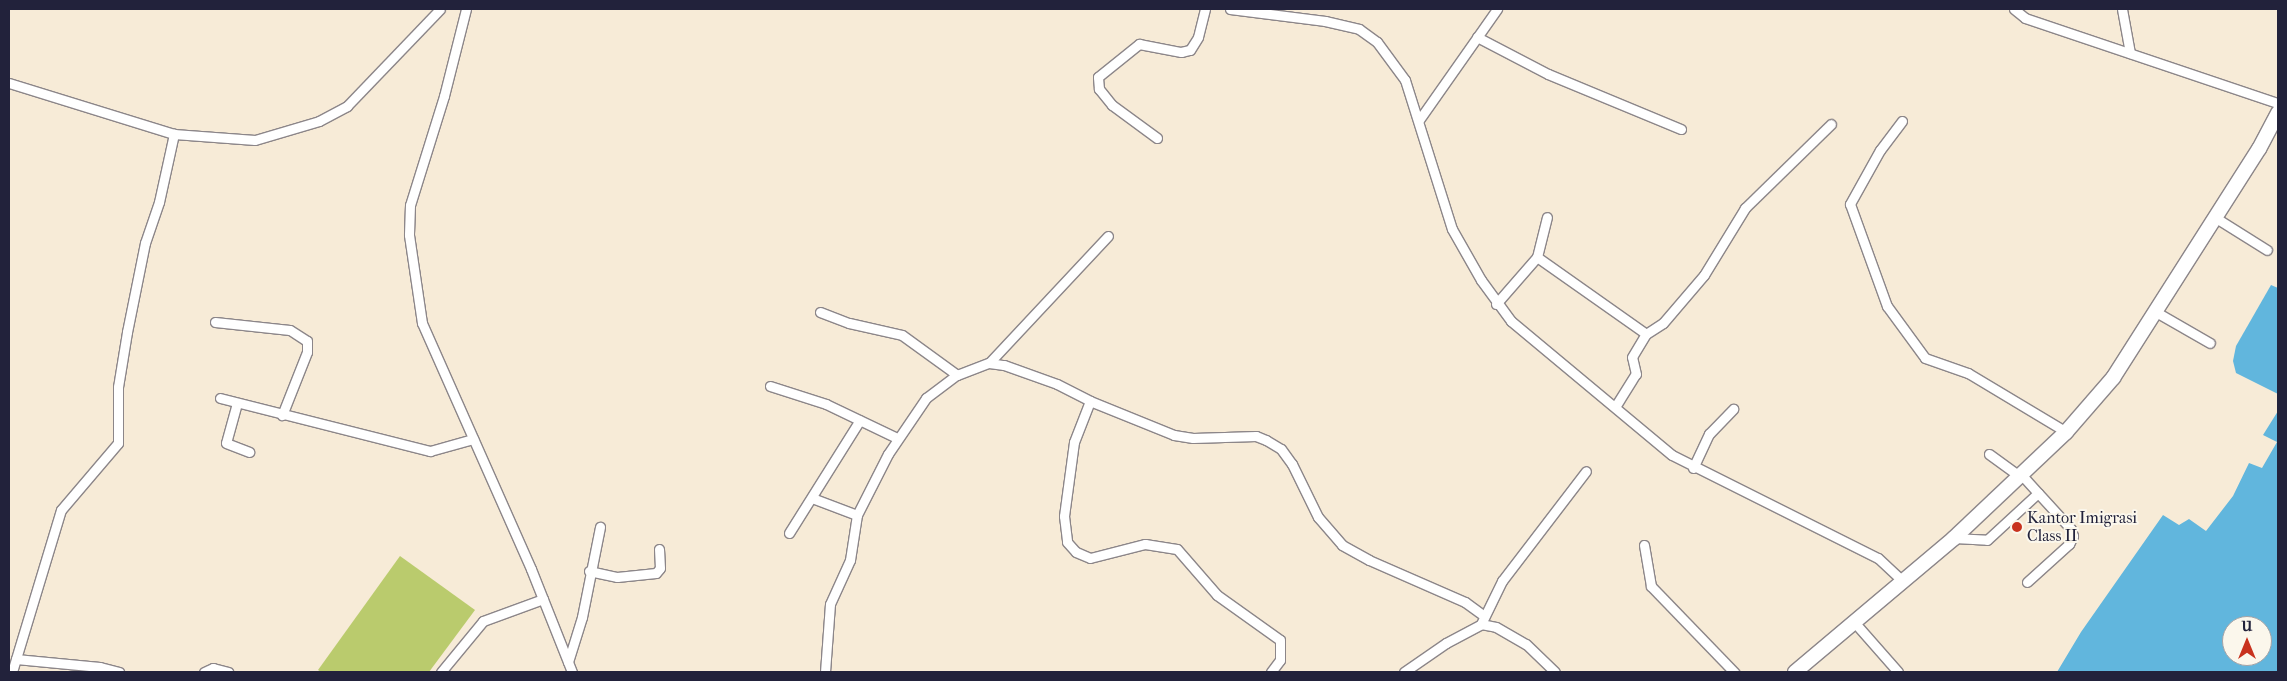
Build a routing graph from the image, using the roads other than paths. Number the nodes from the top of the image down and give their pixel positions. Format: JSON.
{"nodes":[{"id":1,"x":440,"y":9,"type":"edge"},
{"id":2,"x":466,"y":9,"type":"edge"},
{"id":3,"x":1205,"y":9,"type":"edge"},
{"id":4,"x":1230,"y":9,"type":"edge"},
{"id":5,"x":1496,"y":9,"type":"edge"},
{"id":6,"x":2014,"y":9,"type":"edge"},
{"id":7,"x":2122,"y":9,"type":"edge"},
{"id":8,"x":1477,"y":37,"type":"junction"},
{"id":9,"x":2130,"y":53,"type":"junction"},
{"id":10,"x":9,"y":83,"type":"edge"},
{"id":11,"x":2278,"y":103,"type":"edge"},
{"id":12,"x":2278,"y":113,"type":"edge"},
{"id":13,"x":1419,"y":120,"type":"junction"},
{"id":14,"x":1902,"y":121,"type":"dead end"},
{"id":15,"x":1831,"y":124,"type":"dead end"},
{"id":16,"x":1680,"y":129,"type":"dead end"},
{"id":17,"x":174,"y":134,"type":"junction"},
{"id":18,"x":1157,"y":138,"type":"dead end"},
{"id":19,"x":1547,"y":217,"type":"dead end"},
{"id":20,"x":2216,"y":218,"type":"junction"},
{"id":21,"x":1108,"y":236,"type":"dead end"},
{"id":22,"x":2266,"y":250,"type":"dead end"},
{"id":23,"x":1538,"y":257,"type":"junction"},
{"id":24,"x":1496,"y":304,"type":"junction"},
{"id":25,"x":820,"y":312,"type":"dead end"},
{"id":26,"x":2156,"y":312,"type":"junction"},
{"id":27,"x":215,"y":322,"type":"dead end"},
{"id":28,"x":1646,"y":334,"type":"junction"},
{"id":29,"x":2210,"y":343,"type":"dead end"},
{"id":30,"x":989,"y":363,"type":"junction"},
{"id":31,"x":957,"y":375,"type":"junction"},
{"id":32,"x":770,"y":386,"type":"dead end"},
{"id":33,"x":220,"y":398,"type":"dead end"},
{"id":34,"x":1090,"y":401,"type":"junction"},
{"id":35,"x":237,"y":403,"type":"junction"},
{"id":36,"x":1614,"y":407,"type":"junction"},
{"id":37,"x":1733,"y":409,"type":"dead end"},
{"id":38,"x":282,"y":415,"type":"junction"},
{"id":39,"x":860,"y":420,"type":"junction"},
{"id":40,"x":2066,"y":432,"type":"junction"},
{"id":41,"x":897,"y":438,"type":"junction"},
{"id":42,"x":473,"y":439,"type":"junction"},
{"id":43,"x":249,"y":452,"type":"dead end"},
{"id":44,"x":1990,"y":454,"type":"dead end"},
{"id":45,"x":1694,"y":468,"type":"junction"},
{"id":46,"x":1586,"y":472,"type":"dead end"},
{"id":47,"x":2020,"y":475,"type":"junction"},
{"id":48,"x":2038,"y":493,"type":"junction"},
{"id":49,"x":812,"y":498,"type":"junction"},
{"id":50,"x":857,"y":515,"type":"junction"},
{"id":51,"x":600,"y":527,"type":"dead end"},
{"id":52,"x":789,"y":533,"type":"dead end"},
{"id":53,"x":1954,"y":538,"type":"junction"},
{"id":54,"x":1644,"y":545,"type":"dead end"},
{"id":55,"x":659,"y":549,"type":"dead end"},
{"id":56,"x":589,"y":571,"type":"junction"},
{"id":57,"x":1903,"y":581,"type":"junction"},
{"id":58,"x":2028,"y":582,"type":"dead end"},
{"id":59,"x":543,"y":599,"type":"junction"},
{"id":60,"x":1483,"y":620,"type":"junction"},
{"id":61,"x":1855,"y":623,"type":"junction"},
{"id":62,"x":16,"y":659,"type":"junction"},
{"id":63,"x":568,"y":662,"type":"junction"},
{"id":64,"x":12,"y":672,"type":"edge"},
{"id":65,"x":118,"y":672,"type":"edge"},
{"id":66,"x":204,"y":672,"type":"edge"},
{"id":67,"x":228,"y":672,"type":"edge"},
{"id":68,"x":441,"y":672,"type":"edge"},
{"id":69,"x":572,"y":672,"type":"edge"},
{"id":70,"x":825,"y":672,"type":"edge"},
{"id":71,"x":1271,"y":672,"type":"edge"},
{"id":72,"x":1404,"y":672,"type":"edge"},
{"id":73,"x":1555,"y":672,"type":"edge"},
{"id":74,"x":1734,"y":672,"type":"edge"},
{"id":75,"x":1795,"y":672,"type":"edge"},
{"id":76,"x":1898,"y":672,"type":"edge"}],
"edges":[{"from":1,"to":17,"type":"street"},
{"from":2,"to":42,"type":"street"},
{"from":3,"to":18,"type":"street"},
{"from":4,"to":13,"type":"street"},
{"from":5,"to":8,"type":"street"},
{"from":6,"to":9,"type":"street"},
{"from":7,"to":9,"type":"street"},
{"from":8,"to":13,"type":"street"},
{"from":8,"to":16,"type":"street"},
{"from":9,"to":11,"type":"street"},
{"from":10,"to":17,"type":"street"},
{"from":12,"to":20,"type":"highway"},
{"from":13,"to":24,"type":"street"},
{"from":14,"to":40,"type":"street"},
{"from":15,"to":28,"type":"street"},
{"from":17,"to":62,"type":"street"},
{"from":19,"to":23,"type":"street"},
{"from":20,"to":22,"type":"street"},
{"from":20,"to":26,"type":"highway"},
{"from":21,"to":30,"type":"street"},
{"from":23,"to":24,"type":"street"},
{"from":23,"to":28,"type":"street"},
{"from":24,"to":36,"type":"street"},
{"from":25,"to":31,"type":"street"},
{"from":26,"to":29,"type":"street"},
{"from":26,"to":40,"type":"highway"},
{"from":27,"to":38,"type":"street"},
{"from":28,"to":36,"type":"street"},
{"from":30,"to":31,"type":"street"},
{"from":30,"to":34,"type":"street"},
{"from":31,"to":41,"type":"street"},
{"from":32,"to":39,"type":"street"},
{"from":33,"to":35,"type":"street"},
{"from":34,"to":60,"type":"street"},
{"from":34,"to":71,"type":"street"},
{"from":35,"to":38,"type":"street"},
{"from":35,"to":43,"type":"street"},
{"from":36,"to":45,"type":"street"},
{"from":37,"to":45,"type":"street"},
{"from":38,"to":42,"type":"street"},
{"from":39,"to":41,"type":"street"},
{"from":39,"to":49,"type":"street"},
{"from":40,"to":47,"type":"highway"},
{"from":41,"to":50,"type":"street"},
{"from":42,"to":59,"type":"street"},
{"from":44,"to":47,"type":"street"},
{"from":45,"to":57,"type":"street"},
{"from":46,"to":60,"type":"street"},
{"from":47,"to":48,"type":"street"},
{"from":47,"to":53,"type":"highway"},
{"from":48,"to":53,"type":"street"},
{"from":48,"to":58,"type":"street"},
{"from":49,"to":50,"type":"street"},
{"from":49,"to":52,"type":"street"},
{"from":50,"to":70,"type":"street"},
{"from":51,"to":56,"type":"street"},
{"from":53,"to":57,"type":"highway"},
{"from":54,"to":74,"type":"street"},
{"from":55,"to":56,"type":"street"},
{"from":56,"to":63,"type":"street"},
{"from":57,"to":61,"type":"highway"},
{"from":59,"to":63,"type":"street"},
{"from":59,"to":68,"type":"street"},
{"from":60,"to":72,"type":"street"},
{"from":60,"to":73,"type":"street"},
{"from":61,"to":75,"type":"highway"},
{"from":61,"to":76,"type":"street"},
{"from":62,"to":64,"type":"street"},
{"from":62,"to":65,"type":"street"},
{"from":63,"to":69,"type":"street"},
{"from":66,"to":67,"type":"street"}]}
